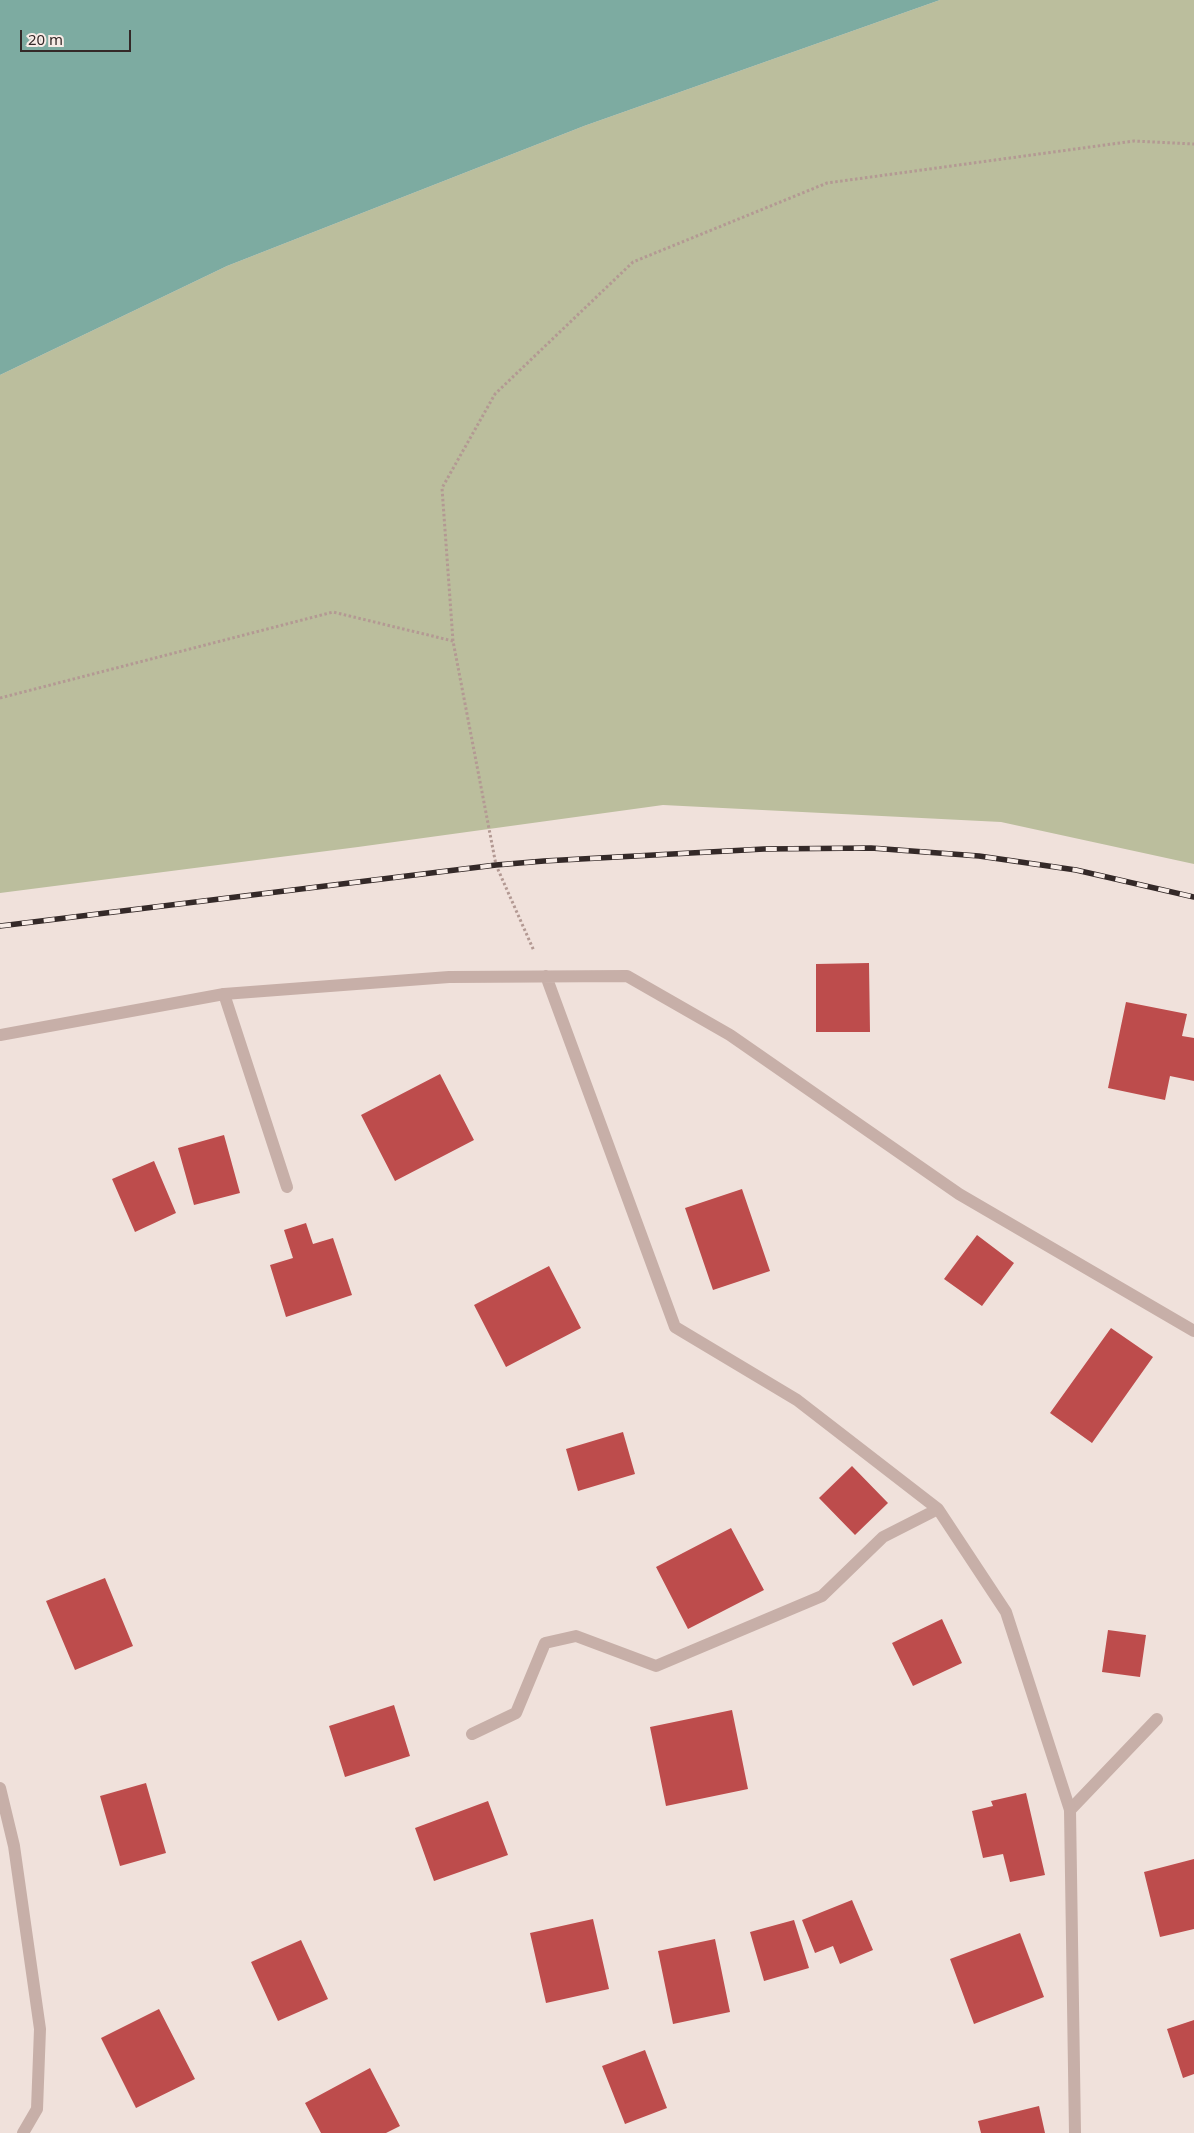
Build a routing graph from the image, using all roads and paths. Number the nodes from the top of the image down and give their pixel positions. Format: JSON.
{"nodes":[{"id":1,"x":1194,"y":144,"type":"edge"},
{"id":2,"x":453,"y":641,"type":"junction"},
{"id":3,"x":0,"y":698,"type":"edge"},
{"id":4,"x":546,"y":976,"type":"junction"},
{"id":5,"x":224,"y":994,"type":"junction"},
{"id":6,"x":0,"y":1035,"type":"edge"},
{"id":7,"x":287,"y":1187,"type":"dead end"},
{"id":8,"x":1194,"y":1331,"type":"edge"},
{"id":9,"x":938,"y":1509,"type":"junction"},
{"id":10,"x":1157,"y":1719,"type":"dead end"},
{"id":11,"x":472,"y":1734,"type":"dead end"},
{"id":12,"x":0,"y":1788,"type":"edge"},
{"id":13,"x":1070,"y":1810,"type":"junction"},
{"id":14,"x":23,"y":2133,"type":"edge"},
{"id":15,"x":1075,"y":2133,"type":"edge"}],
"edges":[{"from":1,"to":2,"type":"path"},
{"from":2,"to":3,"type":"path"},
{"from":2,"to":4,"type":"path"},
{"from":4,"to":5,"type":"street"},
{"from":4,"to":8,"type":"street"},
{"from":4,"to":9,"type":"street"},
{"from":5,"to":6,"type":"street"},
{"from":5,"to":7,"type":"street"},
{"from":9,"to":11,"type":"street"},
{"from":9,"to":13,"type":"street"},
{"from":10,"to":13,"type":"street"},
{"from":12,"to":14,"type":"street"},
{"from":13,"to":15,"type":"street"}]}
